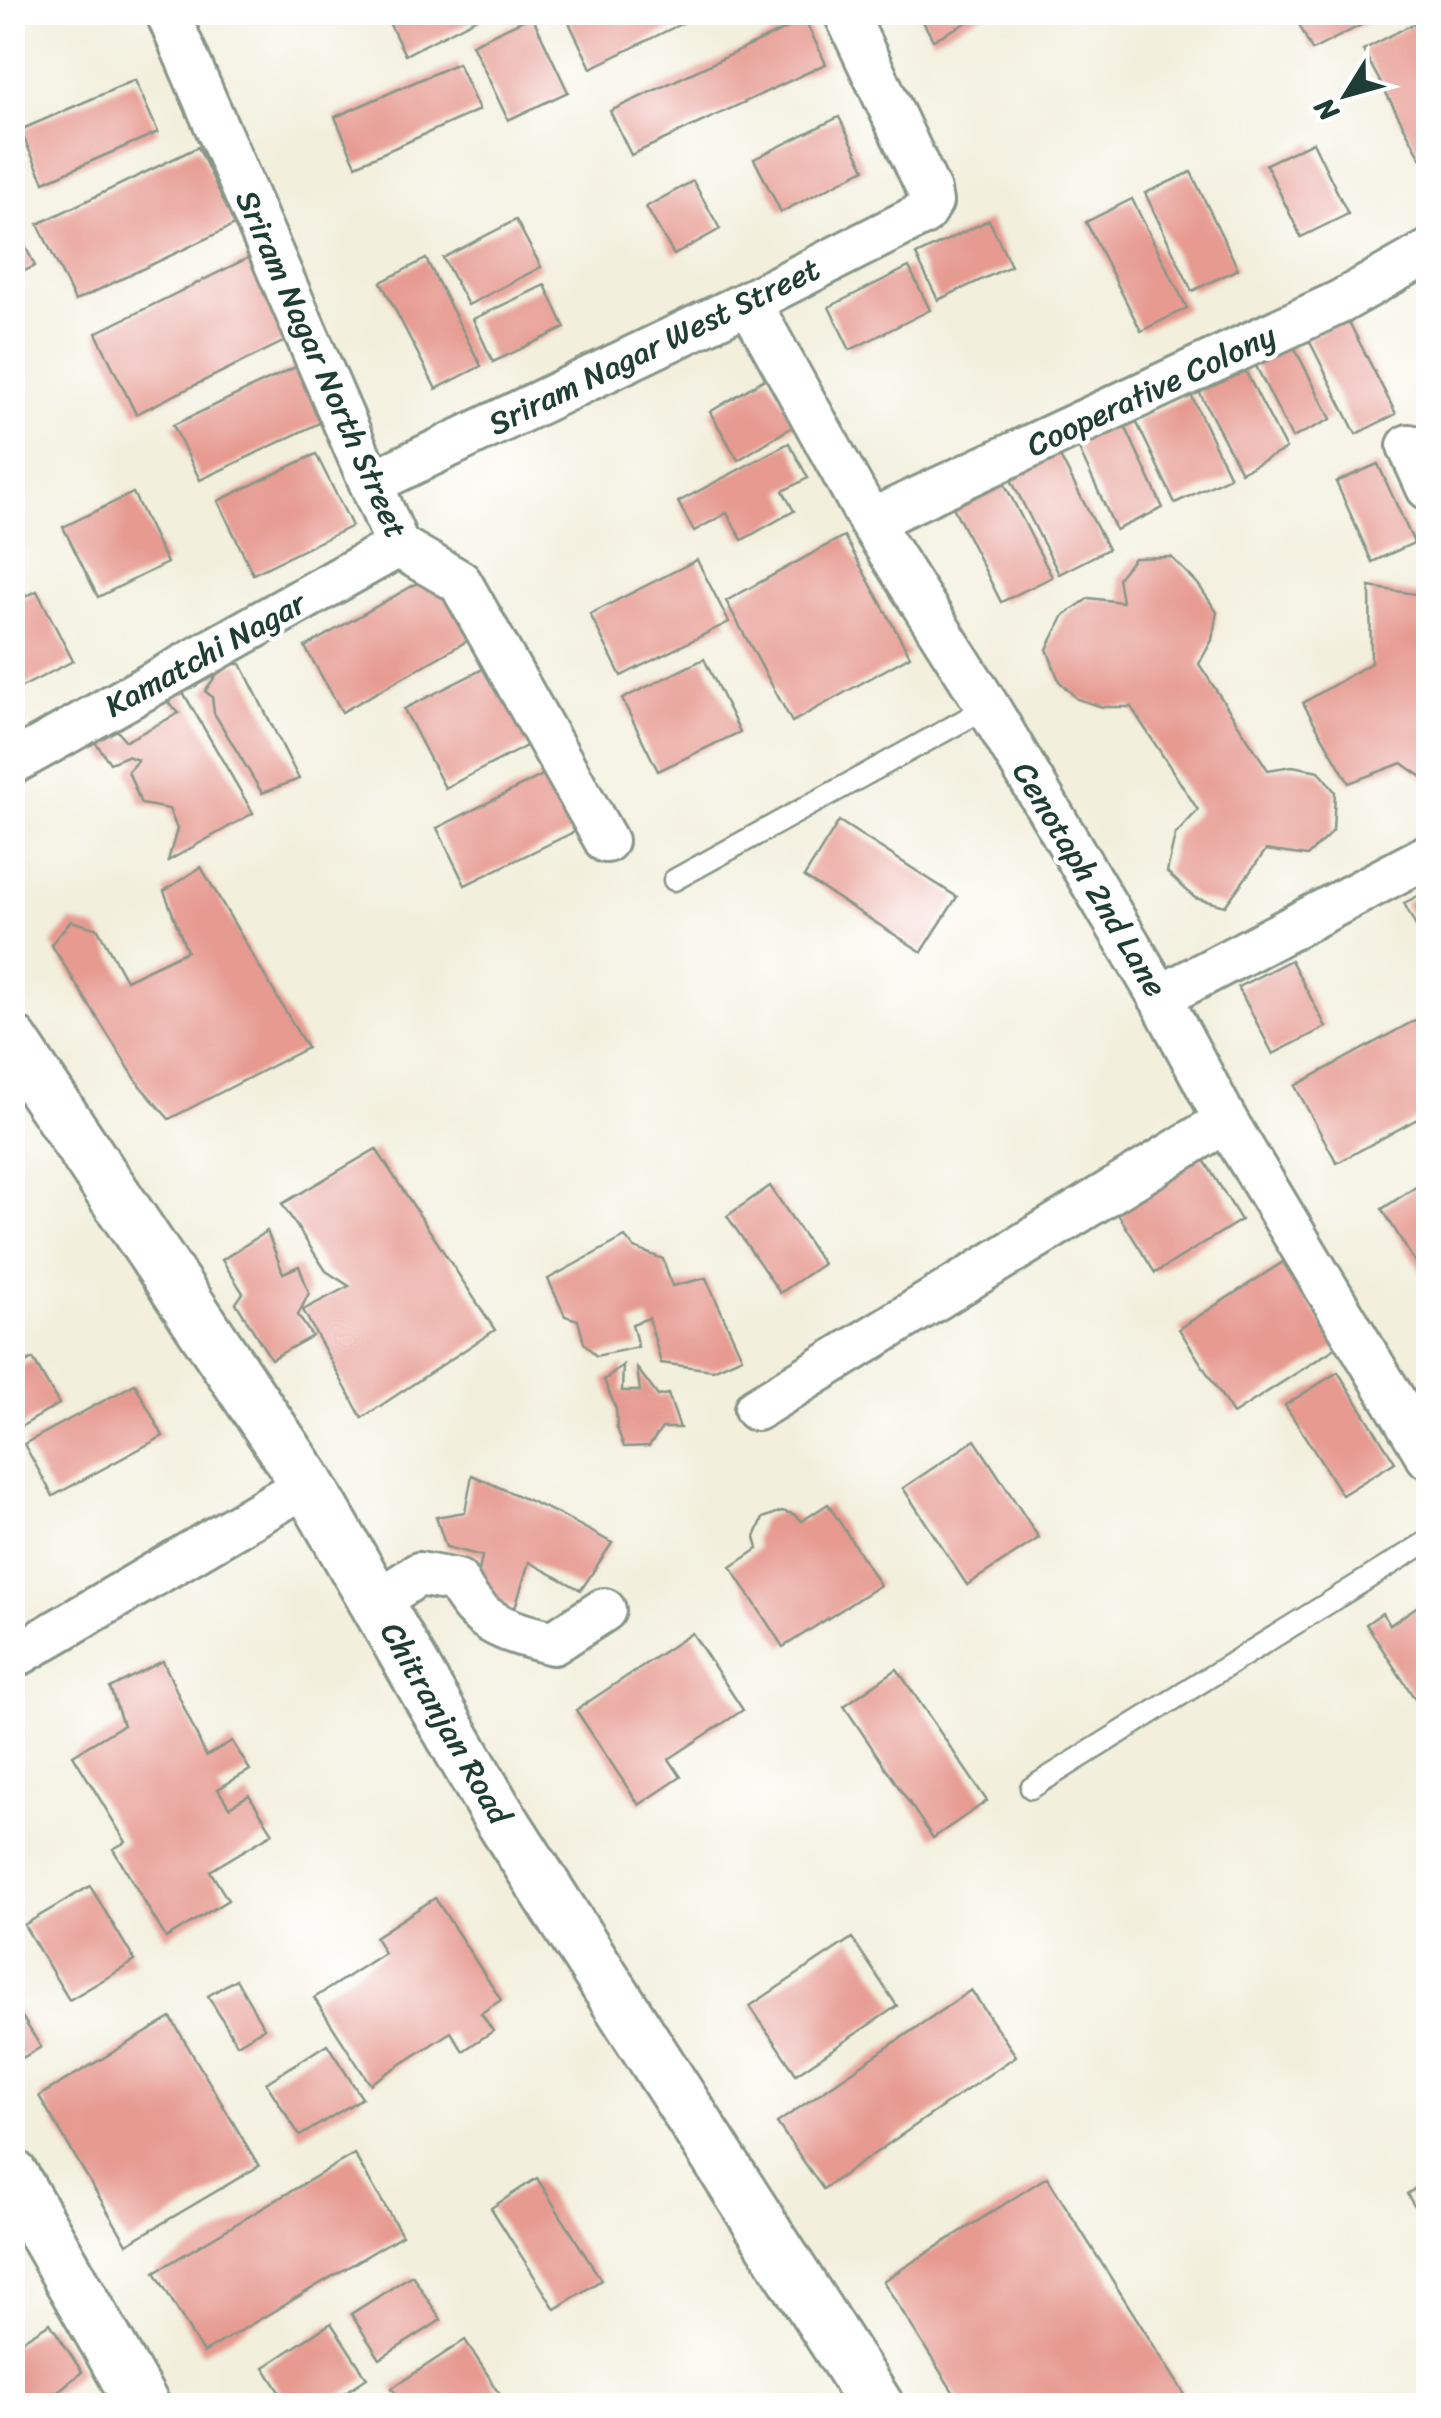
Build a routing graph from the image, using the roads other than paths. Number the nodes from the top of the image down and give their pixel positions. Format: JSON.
{"nodes":[{"id":1,"x":167,"y":12,"type":"edge"},
{"id":2,"x":846,"y":12,"type":"edge"},
{"id":3,"x":1428,"y":252,"type":"edge"},
{"id":4,"x":749,"y":302,"type":"junction"},
{"id":5,"x":1408,"y":446,"type":"dead end"},
{"id":6,"x":371,"y":483,"type":"junction"},
{"id":7,"x":1428,"y":488,"type":"edge"},
{"id":8,"x":870,"y":521,"type":"junction"},
{"id":9,"x":398,"y":546,"type":"junction"},
{"id":10,"x":988,"y":707,"type":"junction"},
{"id":11,"x":12,"y":763,"type":"edge"},
{"id":12,"x":606,"y":842,"type":"dead end"},
{"id":13,"x":1428,"y":856,"type":"edge"},
{"id":14,"x":674,"y":880,"type":"dead end"},
{"id":15,"x":1160,"y":997,"type":"junction"},
{"id":16,"x":12,"y":1042,"type":"edge"},
{"id":17,"x":1226,"y":1121,"type":"junction"},
{"id":18,"x":756,"y":1409,"type":"dead end"},
{"id":19,"x":1428,"y":1458,"type":"edge"},
{"id":20,"x":308,"y":1484,"type":"junction"},
{"id":21,"x":1428,"y":1541,"type":"edge"},
{"id":22,"x":376,"y":1602,"type":"junction"},
{"id":23,"x":604,"y":1610,"type":"dead end"},
{"id":24,"x":12,"y":1658,"type":"edge"},
{"id":25,"x":1032,"y":1788,"type":"dead end"},
{"id":26,"x":12,"y":2176,"type":"edge"},
{"id":27,"x":144,"y":2406,"type":"edge"},
{"id":28,"x":878,"y":2406,"type":"edge"}],
"edges":[{"from":1,"to":6,"type":"street","name":"Sriram Nagar North Street"},
{"from":2,"to":4,"type":"street","name":"Sriram Nagar West Street"},
{"from":3,"to":8,"type":"street","name":"Cooperative Colony"},
{"from":4,"to":6,"type":"street","name":"Sriram Nagar West Street"},
{"from":4,"to":8,"type":"street","name":"Cenotaph 2nd Lane"},
{"from":5,"to":7,"type":"street"},
{"from":6,"to":9,"type":"street","name":"Sriram Nagar North Street"},
{"from":8,"to":10,"type":"street","name":"Cenotaph 2nd Lane"},
{"from":9,"to":11,"type":"street","name":"Kamatchi Nagar"},
{"from":9,"to":12,"type":"street","name":"Sriram Nagar North Street"},
{"from":10,"to":14,"type":"lane"},
{"from":10,"to":15,"type":"street","name":"Cenotaph 2nd Lane"},
{"from":13,"to":15,"type":"street"},
{"from":15,"to":17,"type":"street","name":"Cenotaph 2nd Lane"},
{"from":16,"to":20,"type":"street","name":"Chitranjan Road"},
{"from":17,"to":18,"type":"street"},
{"from":17,"to":19,"type":"street","name":"Cenotaph 2nd Lane"},
{"from":20,"to":22,"type":"street","name":"Chitranjan Road"},
{"from":20,"to":24,"type":"street"},
{"from":21,"to":25,"type":"lane"},
{"from":22,"to":23,"type":"street"},
{"from":22,"to":28,"type":"street","name":"Chitranjan Road"},
{"from":26,"to":27,"type":"street"}]}
